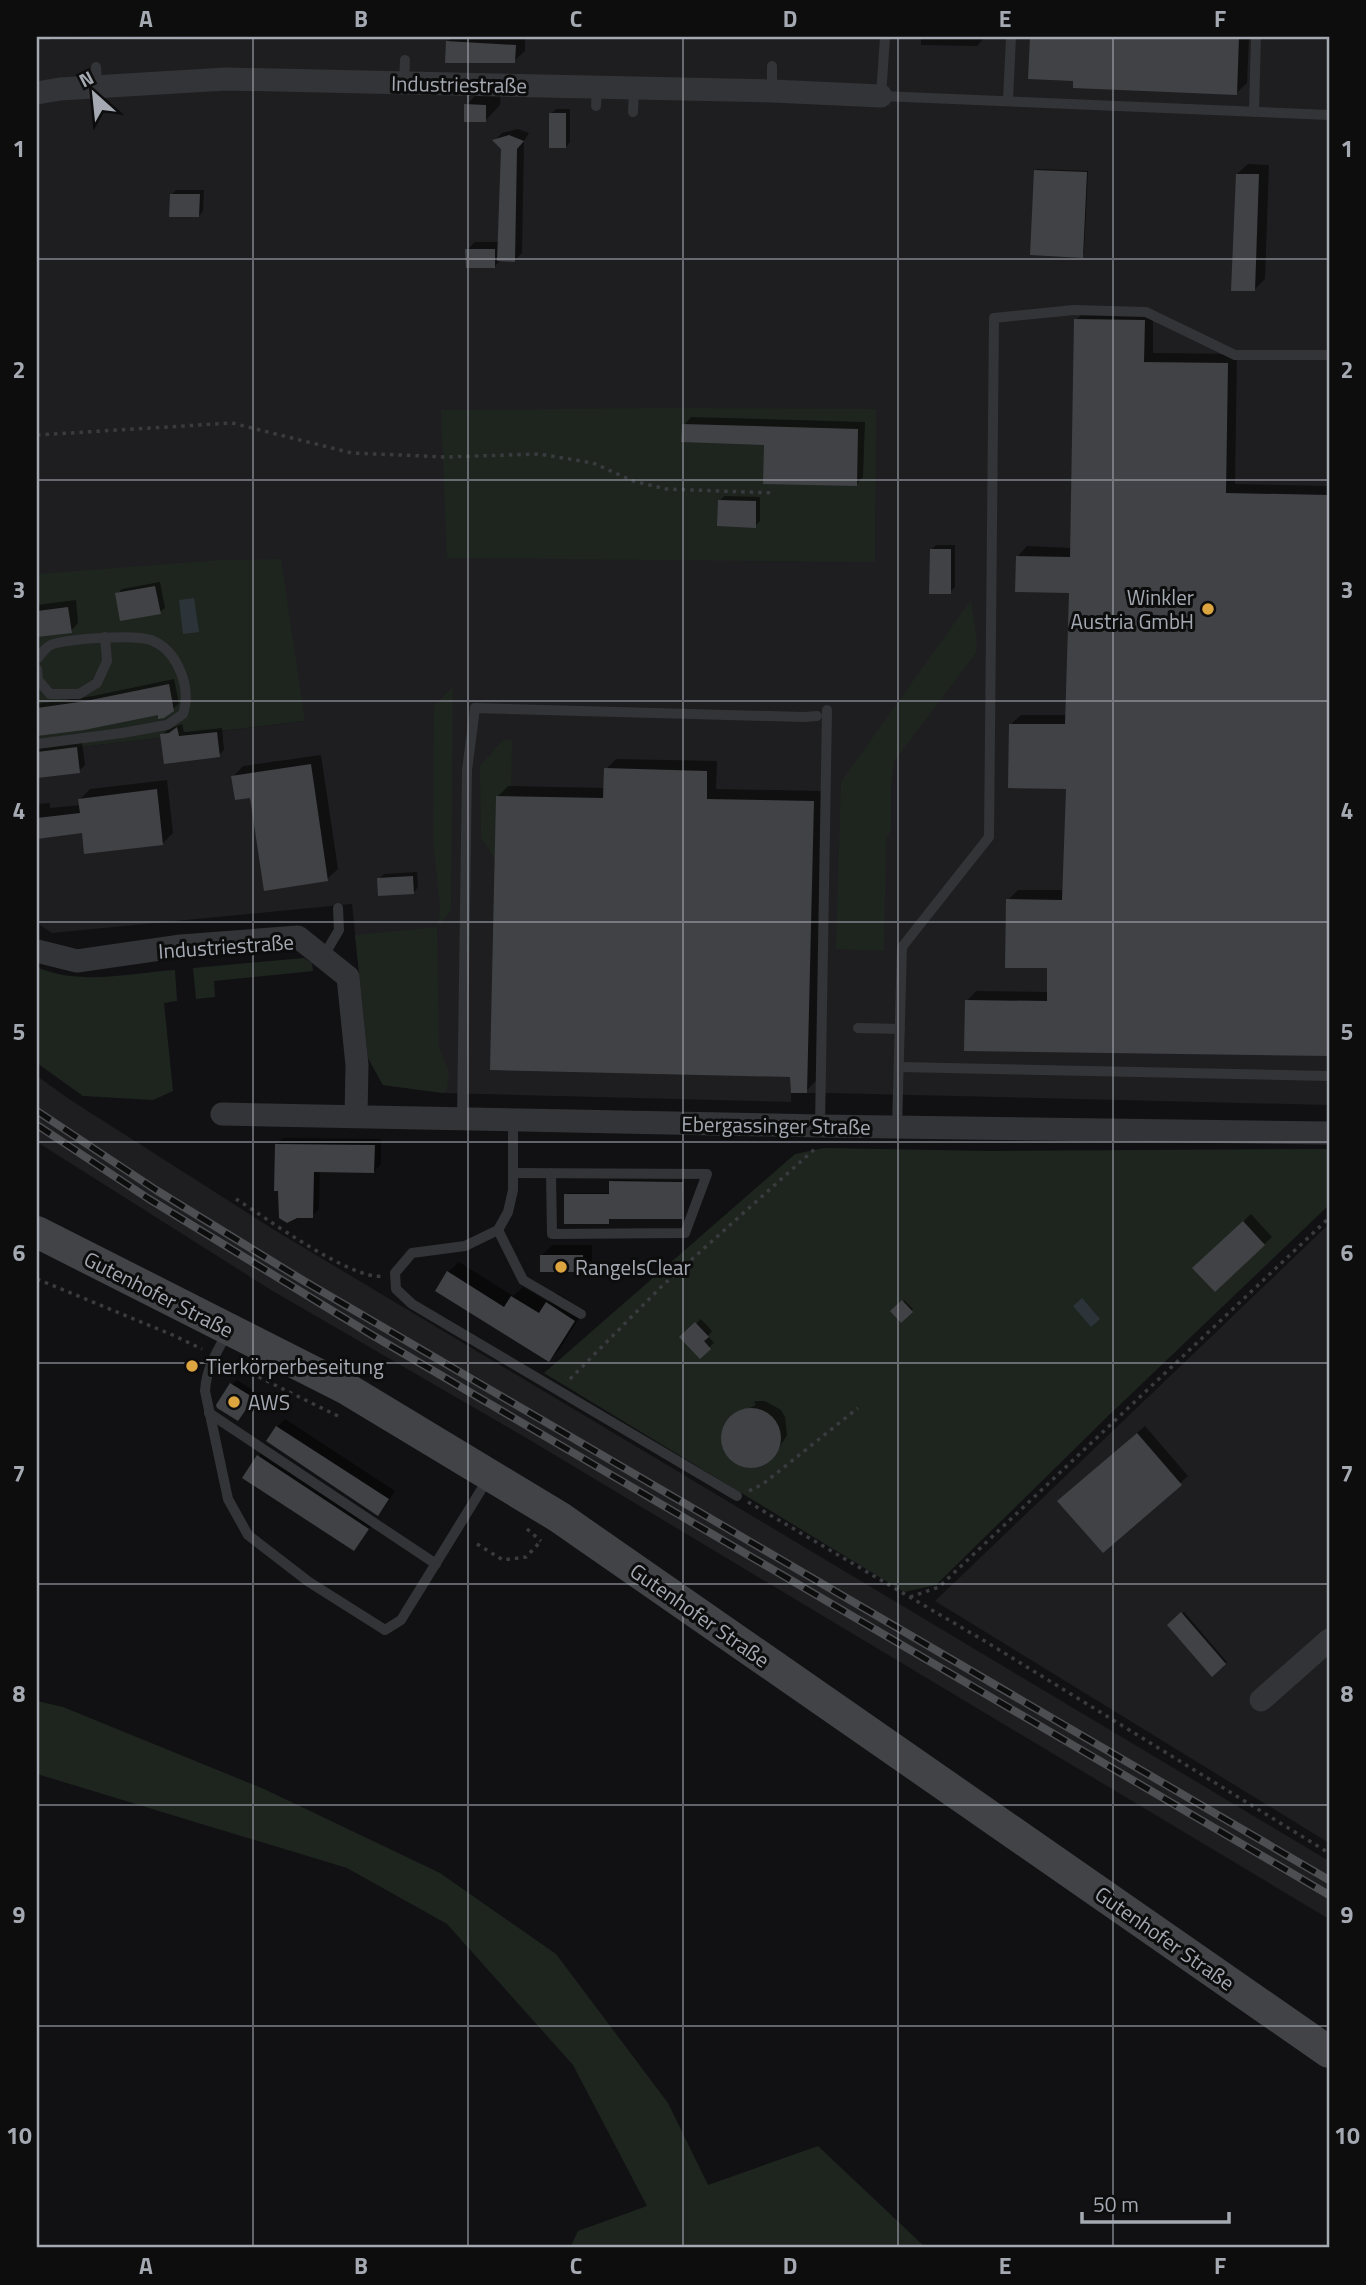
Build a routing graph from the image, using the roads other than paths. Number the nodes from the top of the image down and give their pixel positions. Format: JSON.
{"nodes":[{"id":1,"x":885,"y":37,"type":"edge"},
{"id":2,"x":1011,"y":37,"type":"edge"},
{"id":3,"x":1256,"y":37,"type":"edge"},
{"id":4,"x":772,"y":66,"type":"dead end"},
{"id":5,"x":634,"y":88,"type":"junction"},
{"id":6,"x":772,"y":91,"type":"junction"},
{"id":7,"x":37,"y":93,"type":"edge"},
{"id":8,"x":881,"y":96,"type":"junction"},
{"id":9,"x":1008,"y":100,"type":"junction"},
{"id":10,"x":1254,"y":111,"type":"junction"},
{"id":11,"x":633,"y":112,"type":"dead end"},
{"id":12,"x":1329,"y":115,"type":"edge"},
{"id":13,"x":1329,"y":355,"type":"edge"},
{"id":14,"x":105,"y":638,"type":"junction"},
{"id":15,"x":37,"y":659,"type":"edge"},
{"id":16,"x":37,"y":669,"type":"edge"},
{"id":17,"x":37,"y":744,"type":"edge"},
{"id":18,"x":338,"y":908,"type":"dead end"},
{"id":19,"x":37,"y":951,"type":"edge"},
{"id":20,"x":323,"y":957,"type":"junction"},
{"id":21,"x":858,"y":1028,"type":"dead end"},
{"id":22,"x":900,"y":1029,"type":"junction"},
{"id":23,"x":899,"y":1067,"type":"junction"},
{"id":24,"x":1329,"y":1076,"type":"edge"},
{"id":25,"x":222,"y":1114,"type":"dead end"},
{"id":26,"x":356,"y":1116,"type":"junction"},
{"id":27,"x":461,"y":1118,"type":"junction"},
{"id":28,"x":513,"y":1120,"type":"junction"},
{"id":29,"x":820,"y":1126,"type":"junction"},
{"id":30,"x":897,"y":1127,"type":"junction"},
{"id":31,"x":1329,"y":1133,"type":"edge"},
{"id":32,"x":513,"y":1173,"type":"junction"},
{"id":33,"x":551,"y":1173,"type":"junction"},
{"id":34,"x":498,"y":1230,"type":"junction"},
{"id":35,"x":37,"y":1232,"type":"edge"},
{"id":36,"x":581,"y":1314,"type":"dead end"},
{"id":37,"x":222,"y":1343,"type":"junction"},
{"id":38,"x":209,"y":1413,"type":"junction"},
{"id":39,"x":490,"y":1475,"type":"junction"},
{"id":40,"x":737,"y":1496,"type":"road end"},
{"id":41,"x":436,"y":1564,"type":"junction"},
{"id":42,"x":1329,"y":1640,"type":"edge"},
{"id":43,"x":1261,"y":1700,"type":"dead end"},
{"id":44,"x":1329,"y":2052,"type":"edge"}],
"edges":[{"from":1,"to":8,"type":"lane"},
{"from":2,"to":9,"type":"lane"},
{"from":3,"to":10,"type":"lane"},
{"from":4,"to":6,"type":"lane"},
{"from":5,"to":6,"type":"street","name":"Industriestraße"},
{"from":5,"to":7,"type":"street","name":"Industriestraße"},
{"from":5,"to":11,"type":"lane"},
{"from":6,"to":8,"type":"street","name":"Industriestraße"},
{"from":8,"to":9,"type":"lane"},
{"from":9,"to":10,"type":"lane"},
{"from":10,"to":12,"type":"lane"},
{"from":13,"to":22,"type":"lane"},
{"from":14,"to":15,"type":"lane"},
{"from":14,"to":16,"type":"lane"},
{"from":14,"to":17,"type":"lane"},
{"from":18,"to":20,"type":"lane"},
{"from":19,"to":20,"type":"street","name":"Industriestraße"},
{"from":20,"to":26,"type":"street","name":"Industriestraße"},
{"from":21,"to":22,"type":"lane"},
{"from":22,"to":23,"type":"lane"},
{"from":23,"to":24,"type":"lane"},
{"from":23,"to":30,"type":"lane"},
{"from":25,"to":26,"type":"street","name":"Ebergassinger Straße"},
{"from":26,"to":27,"type":"street","name":"Ebergassinger Straße"},
{"from":27,"to":28,"type":"street","name":"Ebergassinger Straße"},
{"from":27,"to":29,"type":"lane"},
{"from":28,"to":29,"type":"street","name":"Ebergassinger Straße"},
{"from":28,"to":32,"type":"lane"},
{"from":29,"to":30,"type":"street","name":"Ebergassinger Straße"},
{"from":30,"to":31,"type":"street","name":"Ebergassinger Straße"},
{"from":32,"to":33,"type":"lane"},
{"from":32,"to":34,"type":"lane"},
{"from":33,"to":33,"type":"lane"},
{"from":34,"to":36,"type":"lane"},
{"from":34,"to":40,"type":"lane"},
{"from":35,"to":37,"type":"street","name":"Gutenhofer Straße"},
{"from":37,"to":38,"type":"lane"},
{"from":37,"to":39,"type":"street","name":"Gutenhofer Straße"},
{"from":38,"to":41,"type":"lane"},
{"from":38,"to":41,"type":"lane"},
{"from":39,"to":41,"type":"lane"},
{"from":39,"to":44,"type":"street","name":"Gutenhofer Straße"},
{"from":42,"to":43,"type":"street"}]}
